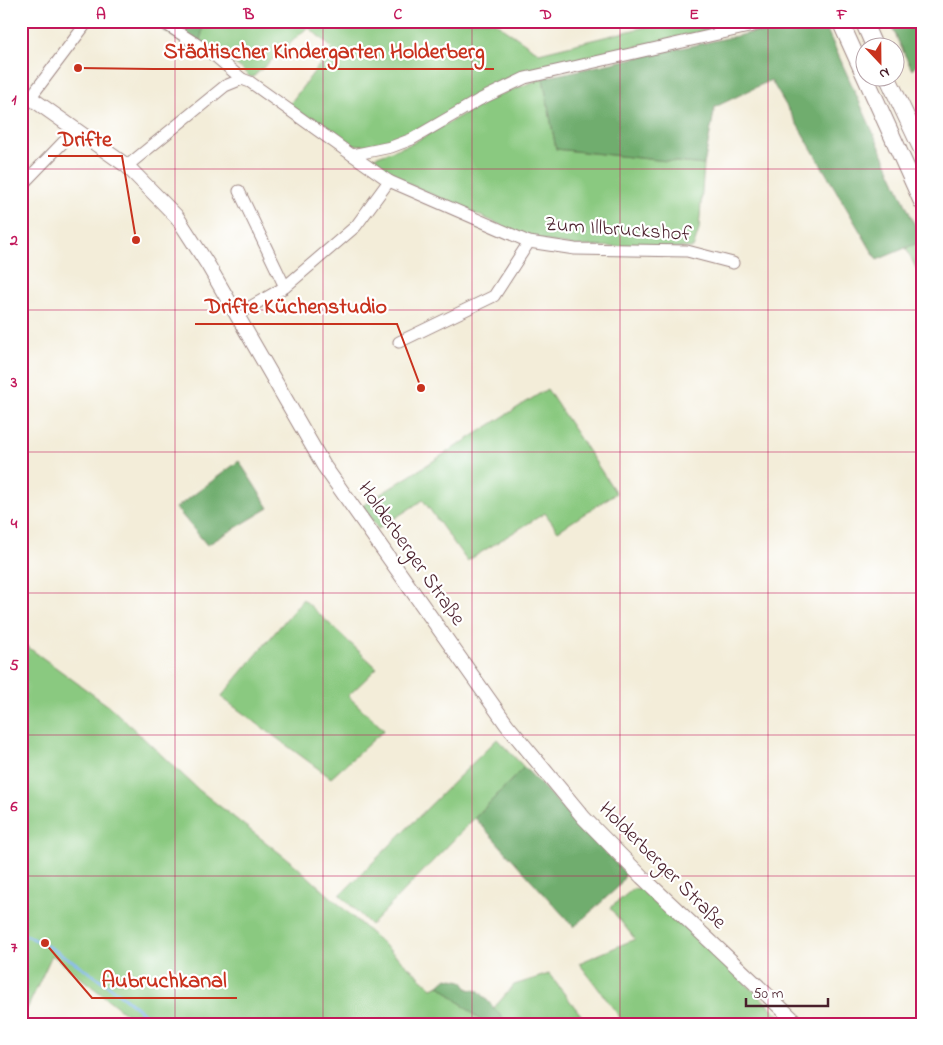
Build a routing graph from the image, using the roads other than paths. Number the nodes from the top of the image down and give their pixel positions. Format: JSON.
{"nodes":[{"id":1,"x":88,"y":21,"type":"edge"},
{"id":2,"x":161,"y":21,"type":"edge"},
{"id":3,"x":774,"y":21,"type":"edge"},
{"id":4,"x":840,"y":21,"type":"edge"},
{"id":5,"x":863,"y":21,"type":"edge"},
{"id":6,"x":871,"y":38,"type":"edge"},
{"id":7,"x":242,"y":79,"type":"junction"},
{"id":8,"x":893,"y":88,"type":"edge"},
{"id":9,"x":26,"y":94,"type":"edge"},
{"id":10,"x":76,"y":129,"type":"junction"},
{"id":11,"x":922,"y":150,"type":"edge"},
{"id":12,"x":352,"y":154,"type":"junction"},
{"id":13,"x":127,"y":166,"type":"junction"},
{"id":14,"x":389,"y":181,"type":"junction"},
{"id":15,"x":21,"y":186,"type":"edge"},
{"id":16,"x":239,"y":191,"type":"dead end"},
{"id":17,"x":922,"y":202,"type":"edge"},
{"id":18,"x":529,"y":242,"type":"junction"},
{"id":19,"x":733,"y":263,"type":"dead end"},
{"id":20,"x":284,"y":287,"type":"junction"},
{"id":21,"x":236,"y":315,"type":"junction"},
{"id":22,"x":399,"y":342,"type":"dead end"},
{"id":23,"x":798,"y":1024,"type":"edge"}],
"edges":[{"from":1,"to":9,"type":"street"},
{"from":2,"to":7,"type":"street","name":"Zum Illbruckshof"},
{"from":3,"to":12,"type":"street"},
{"from":4,"to":17,"type":"highway"},
{"from":5,"to":6,"type":"highway"},
{"from":7,"to":12,"type":"street","name":"Zum Illbruckshof"},
{"from":7,"to":13,"type":"street"},
{"from":8,"to":11,"type":"highway"},
{"from":9,"to":10,"type":"main road","name":"Holderberger Straße"},
{"from":10,"to":13,"type":"main road","name":"Holderberger Straße"},
{"from":10,"to":15,"type":"street"},
{"from":12,"to":14,"type":"street","name":"Zum Illbruckshof"},
{"from":13,"to":21,"type":"main road","name":"Holderberger Straße"},
{"from":14,"to":18,"type":"street","name":"Zum Illbruckshof"},
{"from":14,"to":20,"type":"street"},
{"from":16,"to":20,"type":"street"},
{"from":18,"to":19,"type":"street","name":"Zum Illbruckshof"},
{"from":18,"to":22,"type":"street","name":"Zum Illbruckshof"},
{"from":20,"to":21,"type":"street"},
{"from":21,"to":23,"type":"main road","name":"Holderberger Straße"}]}
